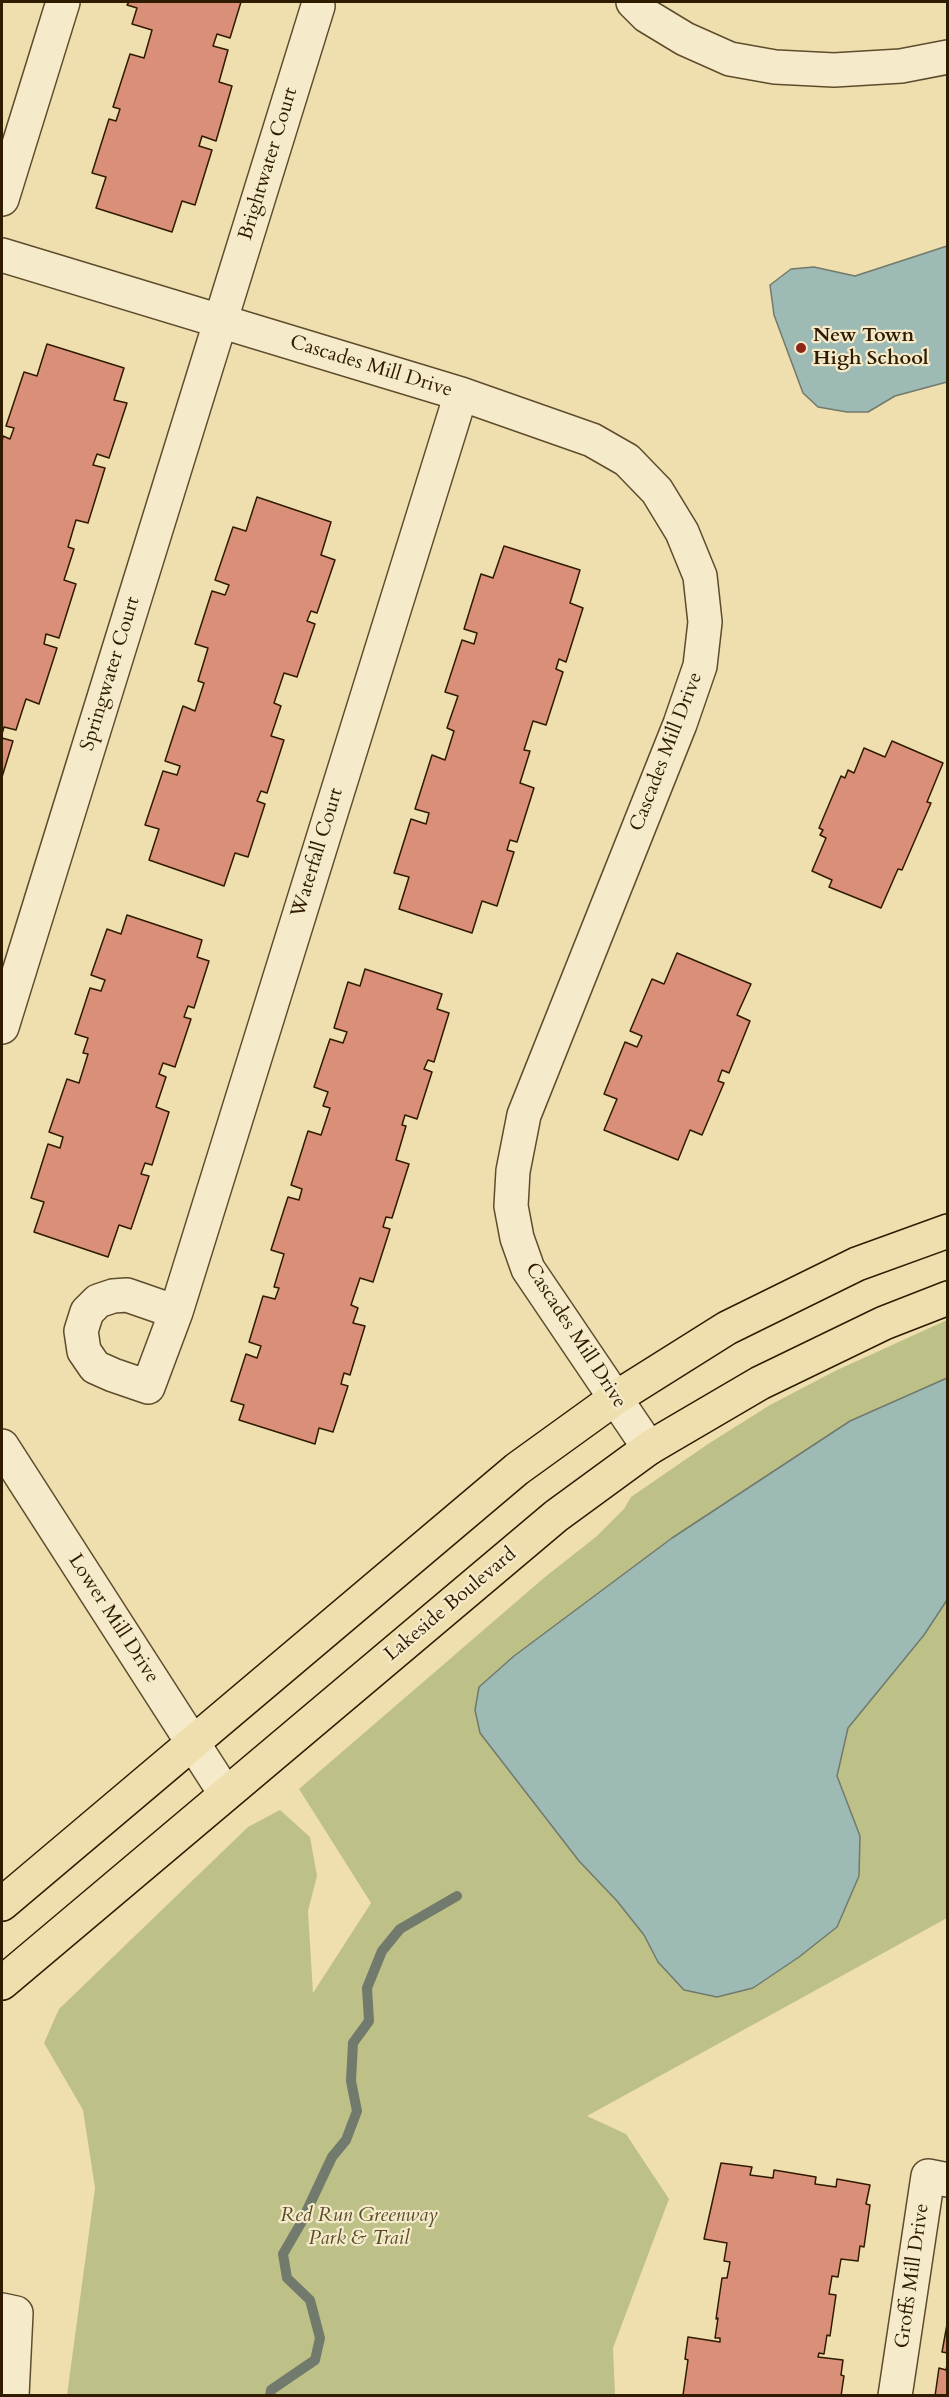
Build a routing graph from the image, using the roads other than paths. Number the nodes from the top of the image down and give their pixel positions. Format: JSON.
{"nodes":[{"id":1,"x":63,"y":2,"type":"edge"},
{"id":2,"x":633,"y":2,"type":"edge"},
{"id":3,"x":318,"y":6,"type":"dead end"},
{"id":4,"x":948,"y":57,"type":"edge"},
{"id":5,"x":2,"y":198,"type":"edge"},
{"id":6,"x":2,"y":255,"type":"edge"},
{"id":7,"x":220,"y":322,"type":"junction"},
{"id":8,"x":461,"y":394,"type":"junction"},
{"id":9,"x":2,"y":1027,"type":"edge"},
{"id":10,"x":948,"y":1231,"type":"edge"},
{"id":11,"x":948,"y":1298,"type":"edge"},
{"id":12,"x":176,"y":1312,"type":"dead end"},
{"id":13,"x":614,"y":1399,"type":"junction"},
{"id":14,"x":2,"y":1446,"type":"edge"},
{"id":15,"x":649,"y":1448,"type":"junction"},
{"id":16,"x":192,"y":1742,"type":"junction"},
{"id":17,"x":225,"y":1793,"type":"junction"},
{"id":18,"x":2,"y":1904,"type":"edge"},
{"id":19,"x":2,"y":1983,"type":"edge"},
{"id":20,"x":948,"y":2180,"type":"edge"},
{"id":21,"x":2,"y":2310,"type":"edge"},
{"id":22,"x":12,"y":2396,"type":"edge"},
{"id":23,"x":895,"y":2396,"type":"edge"}],
"edges":[{"from":1,"to":5,"type":"street"},
{"from":2,"to":4,"type":"street"},
{"from":3,"to":7,"type":"street","name":"Brightwater Court"},
{"from":6,"to":7,"type":"street","name":"Cascades Mill Drive"},
{"from":7,"to":8,"type":"street","name":"Cascades Mill Drive"},
{"from":7,"to":9,"type":"street","name":"Springwater Court"},
{"from":8,"to":12,"type":"street","name":"Waterfall Court"},
{"from":8,"to":13,"type":"street","name":"Cascades Mill Drive"},
{"from":10,"to":13,"type":"main road"},
{"from":11,"to":15,"type":"main road","name":"Lakeside Boulevard"},
{"from":13,"to":15,"type":"street","name":"Cascades Mill Drive"},
{"from":13,"to":16,"type":"main road"},
{"from":14,"to":16,"type":"street","name":"Lower Mill Drive"},
{"from":15,"to":17,"type":"main road","name":"Lakeside Boulevard"},
{"from":16,"to":17,"type":"street","name":"Lower Mill Drive"},
{"from":16,"to":18,"type":"main road"},
{"from":17,"to":19,"type":"main road","name":"Lakeside Boulevard"},
{"from":20,"to":23,"type":"street","name":"Groffs Mill Drive"},
{"from":21,"to":22,"type":"street"}]}
